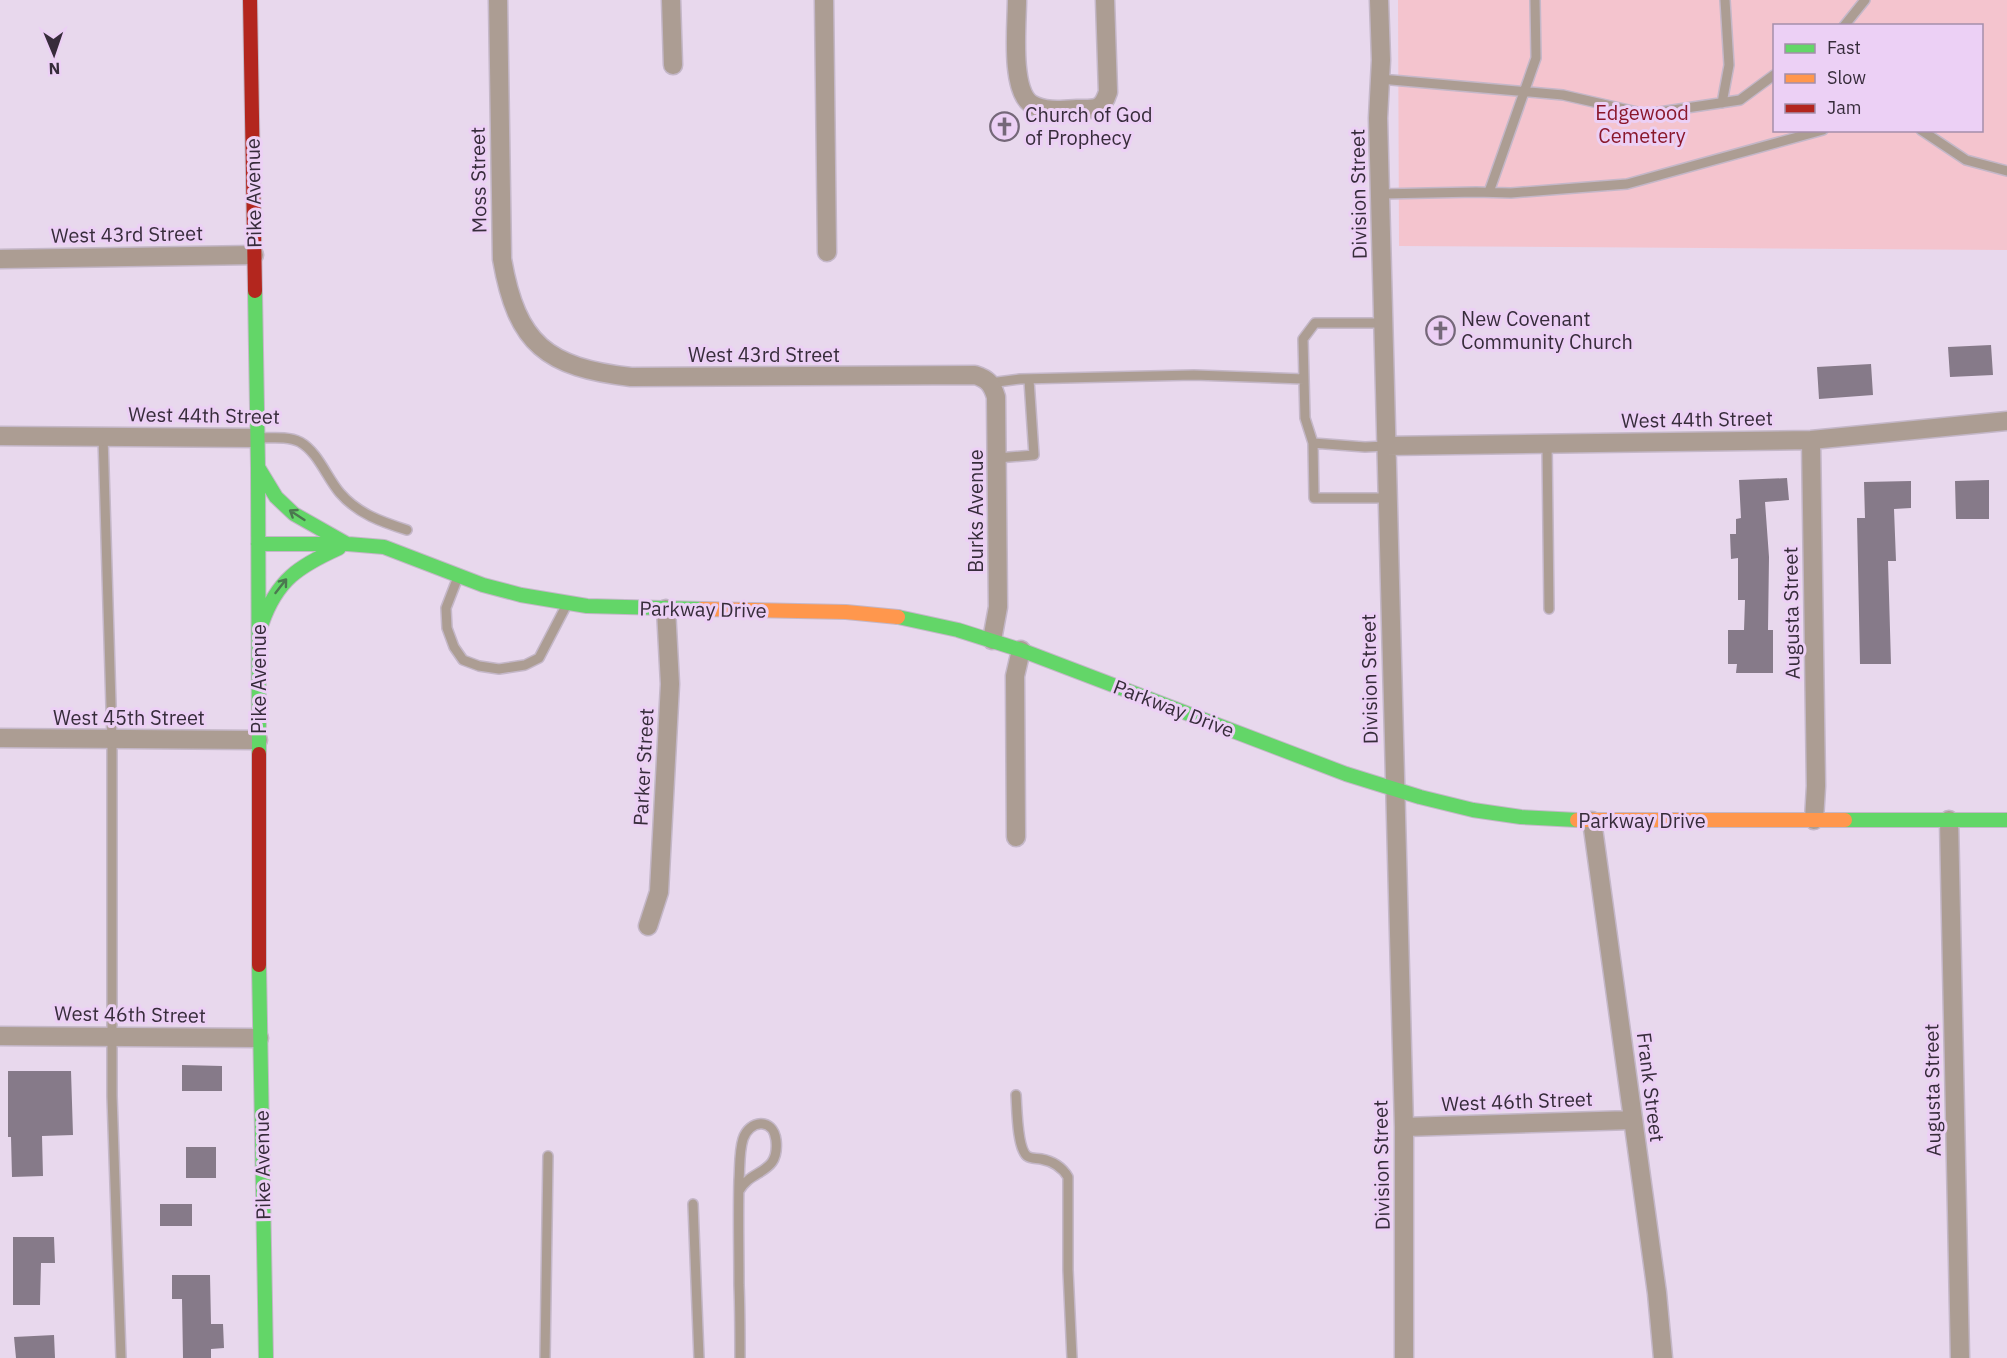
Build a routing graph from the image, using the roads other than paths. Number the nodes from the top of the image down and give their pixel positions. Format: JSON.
{"nodes":[{"id":1,"x":250,"y":0,"type":"edge"},
{"id":2,"x":498,"y":0,"type":"edge"},
{"id":3,"x":671,"y":0,"type":"edge"},
{"id":4,"x":824,"y":0,"type":"edge"},
{"id":5,"x":1017,"y":0,"type":"edge"},
{"id":6,"x":1106,"y":0,"type":"edge"},
{"id":7,"x":1379,"y":0,"type":"edge"},
{"id":8,"x":1535,"y":0,"type":"edge"},
{"id":9,"x":1725,"y":0,"type":"edge"},
{"id":10,"x":1864,"y":0,"type":"edge"},
{"id":11,"x":1846,"y":24,"type":"edge"},
{"id":12,"x":673,"y":65,"type":"dead end"},
{"id":13,"x":1773,"y":76,"type":"edge"},
{"id":14,"x":1380,"y":79,"type":"junction"},
{"id":15,"x":1526,"y":92,"type":"junction"},
{"id":16,"x":1722,"y":103,"type":"junction"},
{"id":17,"x":1815,"y":132,"type":"edge"},
{"id":18,"x":1923,"y":132,"type":"edge"},
{"id":19,"x":2007,"y":171,"type":"edge"},
{"id":20,"x":1489,"y":192,"type":"junction"},
{"id":21,"x":1380,"y":194,"type":"junction"},
{"id":22,"x":827,"y":252,"type":"dead end"},
{"id":23,"x":254,"y":255,"type":"junction"},
{"id":24,"x":0,"y":259,"type":"edge"},
{"id":25,"x":1383,"y":323,"type":"junction"},
{"id":26,"x":542,"y":349,"type":"joint"},
{"id":27,"x":1304,"y":379,"type":"junction"},
{"id":28,"x":1029,"y":380,"type":"junction"},
{"id":29,"x":990,"y":383,"type":"junction"},
{"id":30,"x":2007,"y":421,"type":"edge"},
{"id":31,"x":0,"y":436,"type":"edge"},
{"id":32,"x":103,"y":436,"type":"junction"},
{"id":33,"x":257,"y":438,"type":"junction"},
{"id":34,"x":1811,"y":440,"type":"junction"},
{"id":35,"x":1313,"y":443,"type":"junction"},
{"id":36,"x":1547,"y":444,"type":"junction"},
{"id":37,"x":1386,"y":446,"type":"junction"},
{"id":38,"x":997,"y":458,"type":"junction"},
{"id":39,"x":258,"y":468,"type":"junction"},
{"id":40,"x":1388,"y":498,"type":"junction"},
{"id":41,"x":407,"y":530,"type":"dead end"},
{"id":42,"x":258,"y":544,"type":"junction"},
{"id":43,"x":348,"y":544,"type":"junction"},
{"id":44,"x":458,"y":577,"type":"junction"},
{"id":45,"x":567,"y":603,"type":"junction"},
{"id":46,"x":666,"y":609,"type":"junction"},
{"id":47,"x":1549,"y":609,"type":"dead end"},
{"id":48,"x":258,"y":638,"type":"junction"},
{"id":49,"x":992,"y":639,"type":"junction"},
{"id":50,"x":1021,"y":650,"type":"junction"},
{"id":51,"x":0,"y":738,"type":"edge"},
{"id":52,"x":112,"y":739,"type":"junction"},
{"id":53,"x":258,"y":740,"type":"junction"},
{"id":54,"x":1394,"y":789,"type":"junction"},
{"id":55,"x":1814,"y":820,"type":"junction"},
{"id":56,"x":1949,"y":820,"type":"junction"},
{"id":57,"x":2007,"y":820,"type":"edge"},
{"id":58,"x":1592,"y":821,"type":"junction"},
{"id":59,"x":1016,"y":837,"type":"dead end"},
{"id":60,"x":648,"y":926,"type":"dead end"},
{"id":61,"x":0,"y":1036,"type":"edge"},
{"id":62,"x":112,"y":1036,"type":"junction"},
{"id":63,"x":259,"y":1038,"type":"junction"},
{"id":64,"x":1016,"y":1095,"type":"dead end"},
{"id":65,"x":1632,"y":1120,"type":"junction"},
{"id":66,"x":1404,"y":1126,"type":"junction"},
{"id":67,"x":548,"y":1156,"type":"dead end"},
{"id":68,"x":739,"y":1191,"type":"junction"},
{"id":69,"x":693,"y":1204,"type":"dead end"},
{"id":70,"x":121,"y":1358,"type":"edge"},
{"id":71,"x":266,"y":1358,"type":"edge"},
{"id":72,"x":545,"y":1358,"type":"edge"},
{"id":73,"x":699,"y":1358,"type":"edge"},
{"id":74,"x":740,"y":1358,"type":"edge"},
{"id":75,"x":1072,"y":1358,"type":"edge"},
{"id":76,"x":1404,"y":1358,"type":"edge"},
{"id":77,"x":1663,"y":1358,"type":"edge"},
{"id":78,"x":1960,"y":1358,"type":"edge"}],
"edges":[{"from":1,"to":23,"type":"street","name":"Pike Avenue"},
{"from":2,"to":26,"type":"street","name":"Moss Street"},
{"from":3,"to":12,"type":"street"},
{"from":4,"to":22,"type":"street"},
{"from":5,"to":6,"type":"street"},
{"from":7,"to":14,"type":"street","name":"Division Street"},
{"from":8,"to":15,"type":"lane"},
{"from":9,"to":16,"type":"lane"},
{"from":10,"to":11,"type":"lane"},
{"from":13,"to":16,"type":"lane"},
{"from":14,"to":15,"type":"lane"},
{"from":14,"to":21,"type":"street","name":"Division Street"},
{"from":15,"to":16,"type":"lane"},
{"from":15,"to":20,"type":"lane"},
{"from":17,"to":20,"type":"lane"},
{"from":18,"to":19,"type":"lane"},
{"from":20,"to":21,"type":"lane"},
{"from":21,"to":25,"type":"street","name":"Division Street"},
{"from":23,"to":24,"type":"street","name":"West 43rd Street"},
{"from":23,"to":33,"type":"street","name":"Pike Avenue"},
{"from":25,"to":27,"type":"lane"},
{"from":25,"to":37,"type":"street","name":"Division Street"},
{"from":26,"to":29,"type":"street","name":"West 43rd Street"},
{"from":27,"to":28,"type":"lane"},
{"from":27,"to":35,"type":"lane"},
{"from":28,"to":29,"type":"lane"},
{"from":28,"to":38,"type":"lane"},
{"from":29,"to":38,"type":"street","name":"Burks Avenue"},
{"from":30,"to":34,"type":"street","name":"West 44th Street"},
{"from":31,"to":32,"type":"street","name":"West 44th Street"},
{"from":32,"to":33,"type":"street","name":"West 44th Street"},
{"from":32,"to":52,"type":"lane"},
{"from":33,"to":39,"type":"street","name":"Pike Avenue"},
{"from":33,"to":41,"type":"lane","name":"West 44th Street"},
{"from":34,"to":36,"type":"street","name":"West 44th Street"},
{"from":34,"to":55,"type":"street","name":"Augusta Street"},
{"from":35,"to":37,"type":"lane"},
{"from":35,"to":40,"type":"lane"},
{"from":36,"to":37,"type":"street","name":"West 44th Street"},
{"from":36,"to":47,"type":"lane"},
{"from":37,"to":40,"type":"street","name":"Division Street"},
{"from":38,"to":49,"type":"street","name":"Burks Avenue"},
{"from":39,"to":42,"type":"street","name":"Pike Avenue"},
{"from":43,"to":39,"type":"street","name":"Parkway Drive","one_way":true},
{"from":40,"to":54,"type":"street","name":"Division Street"},
{"from":42,"to":43,"type":"street","name":"Parkway Drive"},
{"from":42,"to":48,"type":"street","name":"Pike Avenue"},
{"from":43,"to":44,"type":"street","name":"Parkway Drive"},
{"from":48,"to":43,"type":"street","name":"Parkway Drive","one_way":true},
{"from":44,"to":45,"type":"street","name":"Parkway Drive"},
{"from":44,"to":45,"type":"lane"},
{"from":45,"to":46,"type":"street","name":"Parkway Drive"},
{"from":46,"to":49,"type":"street","name":"Parkway Drive"},
{"from":46,"to":60,"type":"street","name":"Parker Street"},
{"from":48,"to":53,"type":"street","name":"Pike Avenue"},
{"from":49,"to":50,"type":"street","name":"Parkway Drive"},
{"from":50,"to":54,"type":"street","name":"Parkway Drive"},
{"from":50,"to":59,"type":"street"},
{"from":51,"to":52,"type":"street","name":"West 45th Street"},
{"from":52,"to":53,"type":"street","name":"West 45th Street"},
{"from":52,"to":62,"type":"lane"},
{"from":53,"to":63,"type":"street","name":"Pike Avenue"},
{"from":54,"to":58,"type":"street","name":"Parkway Drive"},
{"from":54,"to":66,"type":"street","name":"Division Street"},
{"from":55,"to":56,"type":"street","name":"Parkway Drive"},
{"from":55,"to":58,"type":"street","name":"Parkway Drive"},
{"from":56,"to":57,"type":"street","name":"Parkway Drive"},
{"from":56,"to":78,"type":"street","name":"Augusta Street"},
{"from":58,"to":65,"type":"street","name":"Frank Street"},
{"from":61,"to":62,"type":"street","name":"West 46th Street"},
{"from":62,"to":63,"type":"street","name":"West 46th Street"},
{"from":62,"to":70,"type":"lane"},
{"from":63,"to":71,"type":"street","name":"Pike Avenue"},
{"from":64,"to":75,"type":"lane"},
{"from":65,"to":66,"type":"street","name":"West 46th Street"},
{"from":65,"to":77,"type":"street","name":"Frank Street"},
{"from":66,"to":76,"type":"street","name":"Division Street"},
{"from":67,"to":72,"type":"lane"},
{"from":68,"to":68,"type":"lane"},
{"from":68,"to":74,"type":"lane"},
{"from":69,"to":73,"type":"lane"}]}
